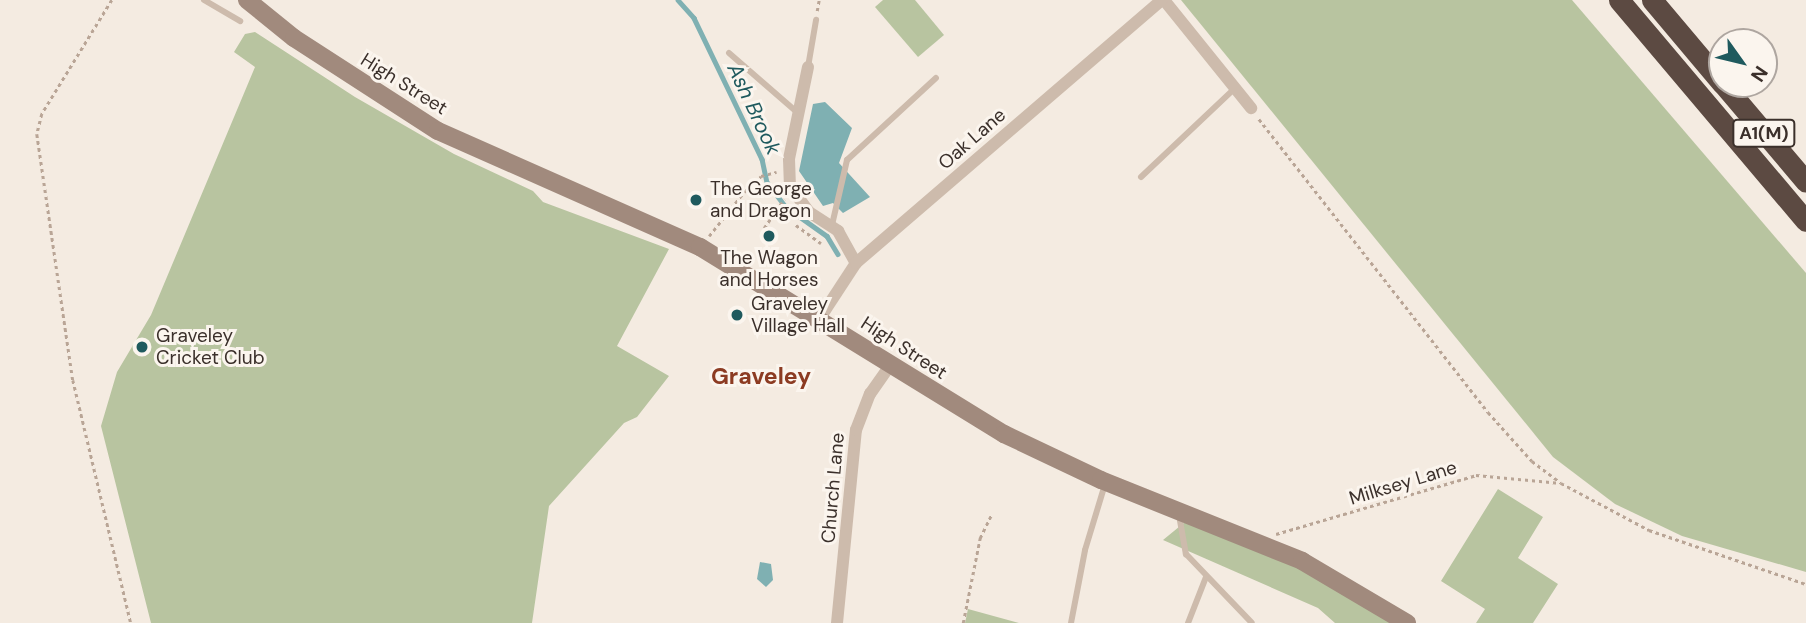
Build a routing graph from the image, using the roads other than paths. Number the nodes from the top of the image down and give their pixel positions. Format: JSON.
{"nodes":[{"id":1,"x":204,"y":0,"type":"edge"},
{"id":2,"x":247,"y":0,"type":"edge"},
{"id":3,"x":1163,"y":0,"type":"edge"},
{"id":4,"x":1619,"y":0,"type":"edge"},
{"id":5,"x":1652,"y":0,"type":"edge"},
{"id":6,"x":816,"y":20,"type":"dead end"},
{"id":7,"x":240,"y":21,"type":"dead end"},
{"id":8,"x":729,"y":52,"type":"dead end"},
{"id":9,"x":1708,"y":66,"type":"edge"},
{"id":10,"x":808,"y":67,"type":"joint"},
{"id":11,"x":936,"y":78,"type":"dead end"},
{"id":12,"x":1235,"y":88,"type":"junction"},
{"id":13,"x":1735,"y":98,"type":"edge"},
{"id":14,"x":1251,"y":108,"type":"road end"},
{"id":15,"x":798,"y":113,"type":"junction"},
{"id":16,"x":1141,"y":177,"type":"dead end"},
{"id":17,"x":1806,"y":182,"type":"edge"},
{"id":18,"x":1806,"y":221,"type":"edge"},
{"id":19,"x":832,"y":225,"type":"junction"},
{"id":20,"x":856,"y":263,"type":"junction"},
{"id":21,"x":820,"y":318,"type":"junction"},
{"id":22,"x":890,"y":365,"type":"junction"},
{"id":23,"x":1106,"y":482,"type":"junction"},
{"id":24,"x":1178,"y":509,"type":"junction"},
{"id":25,"x":1206,"y":577,"type":"junction"},
{"id":26,"x":837,"y":623,"type":"edge"},
{"id":27,"x":1071,"y":623,"type":"edge"},
{"id":28,"x":1188,"y":623,"type":"edge"},
{"id":29,"x":1252,"y":623,"type":"edge"},
{"id":30,"x":1407,"y":623,"type":"edge"}],
"edges":[{"from":1,"to":7,"type":"lane"},
{"from":2,"to":21,"type":"main road","name":"High Street"},
{"from":3,"to":12,"type":"street"},
{"from":3,"to":20,"type":"street","name":"Oak Lane"},
{"from":4,"to":18,"type":"highway","number":"A1(M)"},
{"from":5,"to":9,"type":"highway","number":"A1(M)"},
{"from":6,"to":10,"type":"lane"},
{"from":8,"to":15,"type":"lane"},
{"from":10,"to":15,"type":"street"},
{"from":11,"to":19,"type":"lane"},
{"from":12,"to":14,"type":"street"},
{"from":12,"to":16,"type":"lane"},
{"from":13,"to":17,"type":"highway","number":"A1(M)"},
{"from":15,"to":19,"type":"street"},
{"from":19,"to":20,"type":"street"},
{"from":20,"to":21,"type":"street","name":"Oak Lane"},
{"from":21,"to":22,"type":"main road","name":"High Street"},
{"from":22,"to":23,"type":"main road","name":"High Street"},
{"from":22,"to":26,"type":"street","name":"Church Lane"},
{"from":23,"to":24,"type":"main road","name":"High Street"},
{"from":23,"to":27,"type":"lane"},
{"from":24,"to":25,"type":"lane"},
{"from":24,"to":30,"type":"main road","name":"High Street"},
{"from":25,"to":28,"type":"lane"},
{"from":25,"to":29,"type":"lane"}]}
